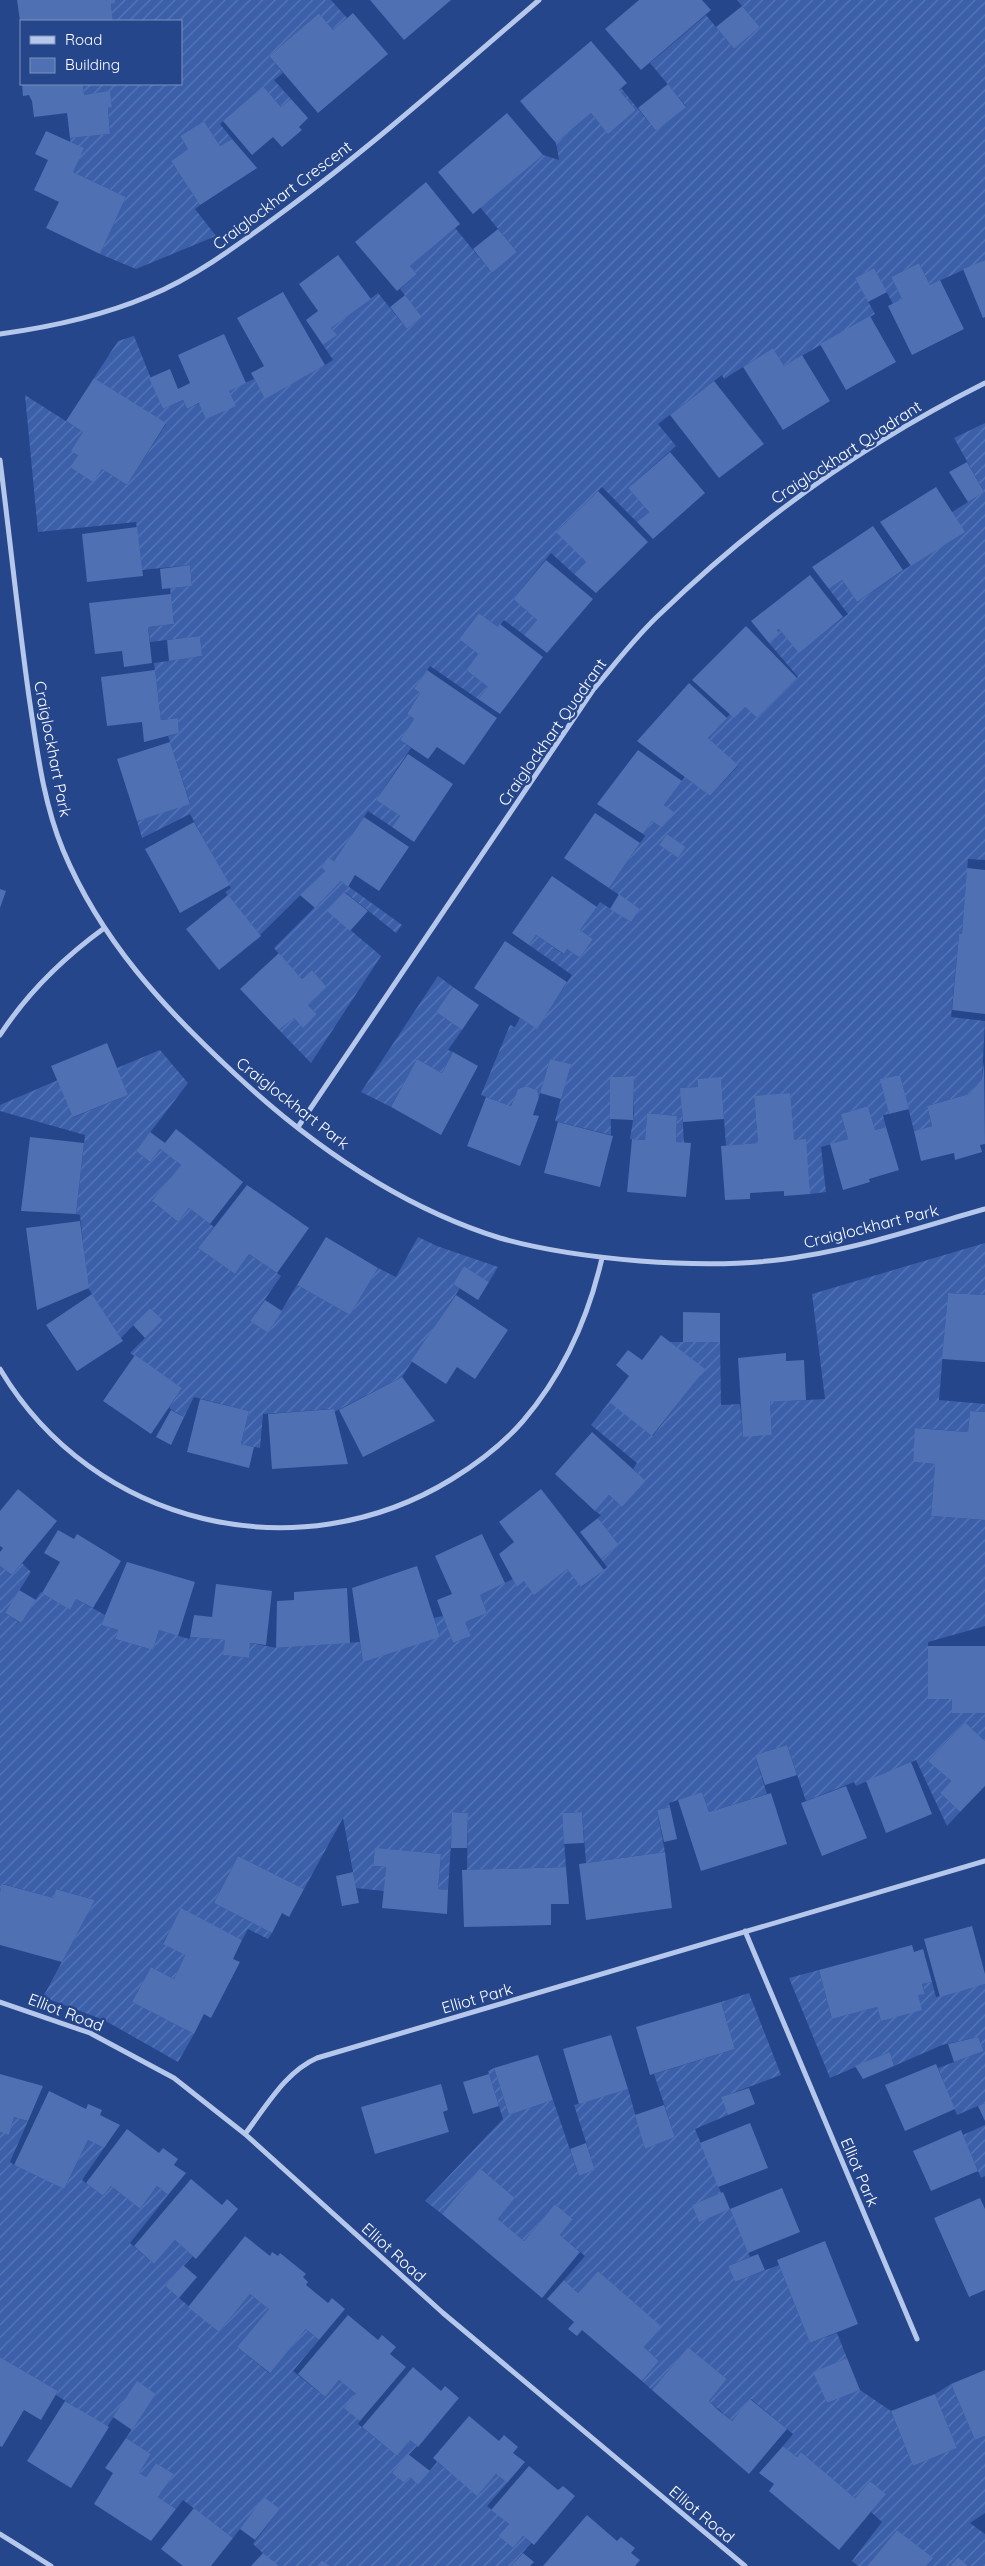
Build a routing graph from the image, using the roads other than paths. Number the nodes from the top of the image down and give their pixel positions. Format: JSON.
{"nodes":[{"id":1,"x":539,"y":0,"type":"edge"},
{"id":2,"x":0,"y":334,"type":"edge"},
{"id":3,"x":985,"y":382,"type":"edge"},
{"id":4,"x":0,"y":460,"type":"edge"},
{"id":5,"x":103,"y":929,"type":"junction"},
{"id":6,"x":0,"y":1035,"type":"edge"},
{"id":7,"x":298,"y":1127,"type":"junction"},
{"id":8,"x":985,"y":1209,"type":"edge"},
{"id":9,"x":602,"y":1258,"type":"junction"},
{"id":10,"x":0,"y":1369,"type":"edge"},
{"id":11,"x":985,"y":1861,"type":"edge"},
{"id":12,"x":745,"y":1931,"type":"junction"},
{"id":13,"x":0,"y":2002,"type":"edge"},
{"id":14,"x":245,"y":2134,"type":"junction"},
{"id":15,"x":917,"y":2339,"type":"dead end"},
{"id":16,"x":0,"y":2534,"type":"edge"},
{"id":17,"x":51,"y":2566,"type":"edge"},
{"id":18,"x":745,"y":2566,"type":"edge"}],
"edges":[{"from":1,"to":2,"type":"street","name":"Craiglockhart Crescent"},
{"from":3,"to":7,"type":"street","name":"Craiglockhart Quadrant"},
{"from":4,"to":5,"type":"street","name":"Craiglockhart Park"},
{"from":5,"to":6,"type":"street"},
{"from":5,"to":7,"type":"street","name":"Craiglockhart Park"},
{"from":7,"to":9,"type":"street","name":"Craiglockhart Park"},
{"from":8,"to":9,"type":"street","name":"Craiglockhart Park"},
{"from":9,"to":10,"type":"street"},
{"from":11,"to":12,"type":"street","name":"Elliot Park"},
{"from":12,"to":14,"type":"street","name":"Elliot Park"},
{"from":12,"to":15,"type":"street","name":"Elliot Park"},
{"from":13,"to":14,"type":"street","name":"Elliot Road"},
{"from":14,"to":18,"type":"street","name":"Elliot Road"},
{"from":16,"to":17,"type":"street"}]}
